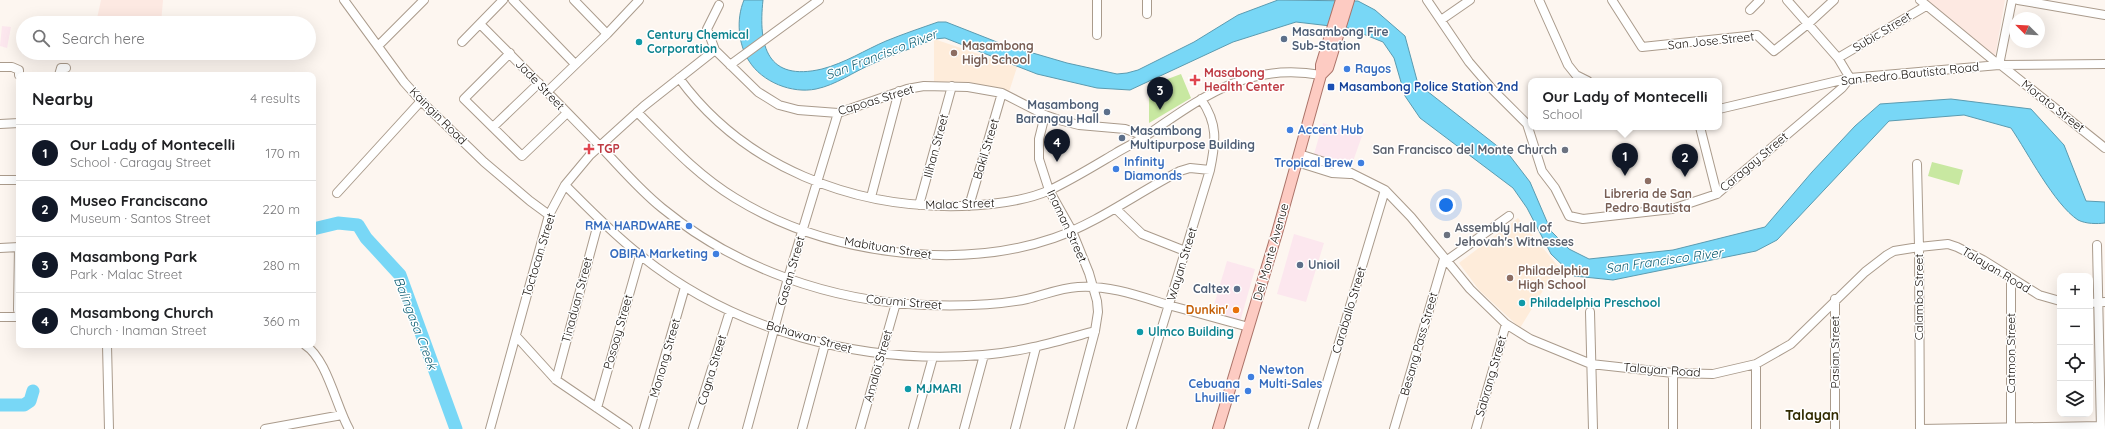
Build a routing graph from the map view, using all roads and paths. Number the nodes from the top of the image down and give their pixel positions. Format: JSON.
{"nodes":[{"id":1,"x":344,"y":0,"type":"edge"},
{"id":2,"x":424,"y":0,"type":"edge"},
{"id":3,"x":503,"y":0,"type":"edge"},
{"id":4,"x":513,"y":0,"type":"edge"},
{"id":5,"x":574,"y":0,"type":"edge"},
{"id":6,"x":638,"y":0,"type":"edge"},
{"id":7,"x":819,"y":0,"type":"edge"},
{"id":8,"x":1097,"y":0,"type":"edge"},
{"id":9,"x":1147,"y":0,"type":"edge"},
{"id":10,"x":1341,"y":0,"type":"edge"},
{"id":11,"x":1349,"y":0,"type":"edge"},
{"id":12,"x":1427,"y":0,"type":"edge"},
{"id":13,"x":1470,"y":0,"type":"edge"},
{"id":14,"x":1539,"y":0,"type":"edge"},
{"id":15,"x":1612,"y":0,"type":"edge"},
{"id":16,"x":1760,"y":0,"type":"edge"},
{"id":17,"x":1787,"y":0,"type":"edge"},
{"id":18,"x":1834,"y":0,"type":"edge"},
{"id":19,"x":1920,"y":0,"type":"edge"},
{"id":20,"x":2012,"y":0,"type":"edge"},
{"id":21,"x":2018,"y":0,"type":"edge"},
{"id":22,"x":720,"y":2,"type":"edge"},
{"id":23,"x":1926,"y":6,"type":"junction"},
{"id":24,"x":1750,"y":10,"type":"dead end"},
{"id":25,"x":1148,"y":14,"type":"dead end"},
{"id":26,"x":2105,"y":15,"type":"edge"},
{"id":27,"x":1441,"y":20,"type":"junction"},
{"id":28,"x":1809,"y":23,"type":"junction"},
{"id":29,"x":480,"y":24,"type":"junction"},
{"id":30,"x":607,"y":34,"type":"junction"},
{"id":31,"x":1097,"y":36,"type":"dead end"},
{"id":32,"x":1334,"y":36,"type":"junction"},
{"id":33,"x":462,"y":42,"type":"dead end"},
{"id":34,"x":378,"y":46,"type":"junction"},
{"id":35,"x":715,"y":50,"type":"junction"},
{"id":36,"x":510,"y":54,"type":"junction"},
{"id":37,"x":1838,"y":58,"type":"junction"},
{"id":38,"x":576,"y":64,"type":"junction"},
{"id":39,"x":2105,"y":64,"type":"edge"},
{"id":40,"x":730,"y":65,"type":"junction"},
{"id":41,"x":2000,"y":65,"type":"junction"},
{"id":42,"x":0,"y":67,"type":"edge"},
{"id":43,"x":66,"y":68,"type":"dead end"},
{"id":44,"x":19,"y":72,"type":"edge"},
{"id":45,"x":60,"y":72,"type":"edge"},
{"id":46,"x":1322,"y":75,"type":"junction"},
{"id":47,"x":679,"y":78,"type":"junction"},
{"id":48,"x":1582,"y":78,"type":"edge"},
{"id":49,"x":1850,"y":78,"type":"junction"},
{"id":50,"x":539,"y":83,"type":"junction"},
{"id":51,"x":952,"y":86,"type":"junction"},
{"id":52,"x":899,"y":91,"type":"junction"},
{"id":53,"x":547,"y":92,"type":"junction"},
{"id":54,"x":1002,"y":93,"type":"junction"},
{"id":55,"x":1202,"y":99,"type":"junction"},
{"id":56,"x":422,"y":101,"type":"junction"},
{"id":57,"x":1722,"y":108,"type":"edge"},
{"id":58,"x":637,"y":112,"type":"junction"},
{"id":59,"x":567,"y":113,"type":"junction"},
{"id":60,"x":838,"y":113,"type":"junction"},
{"id":61,"x":1045,"y":115,"type":"junction"},
{"id":62,"x":0,"y":124,"type":"edge"},
{"id":63,"x":16,"y":124,"type":"edge"},
{"id":64,"x":493,"y":127,"type":"junction"},
{"id":65,"x":1528,"y":127,"type":"edge"},
{"id":66,"x":1529,"y":130,"type":"edge"},
{"id":67,"x":1701,"y":130,"type":"edge"},
{"id":68,"x":1145,"y":136,"type":"junction"},
{"id":69,"x":600,"y":146,"type":"junction"},
{"id":70,"x":2105,"y":148,"type":"edge"},
{"id":71,"x":1298,"y":158,"type":"junction"},
{"id":72,"x":1917,"y":164,"type":"dead end"},
{"id":73,"x":1210,"y":170,"type":"junction"},
{"id":74,"x":0,"y":180,"type":"edge"},
{"id":75,"x":16,"y":180,"type":"edge"},
{"id":76,"x":817,"y":183,"type":"junction"},
{"id":77,"x":566,"y":184,"type":"junction"},
{"id":78,"x":1049,"y":190,"type":"junction"},
{"id":79,"x":1385,"y":190,"type":"junction"},
{"id":80,"x":337,"y":193,"type":"dead end"},
{"id":81,"x":1717,"y":194,"type":"junction"},
{"id":82,"x":871,"y":197,"type":"junction"},
{"id":83,"x":919,"y":205,"type":"junction"},
{"id":84,"x":969,"y":206,"type":"junction"},
{"id":85,"x":1116,"y":209,"type":"junction"},
{"id":86,"x":550,"y":215,"type":"junction"},
{"id":87,"x":1509,"y":216,"type":"dead end"},
{"id":88,"x":599,"y":220,"type":"junction"},
{"id":89,"x":802,"y":230,"type":"junction"},
{"id":90,"x":1072,"y":231,"type":"junction"},
{"id":91,"x":2097,"y":245,"type":"dead end"},
{"id":92,"x":16,"y":247,"type":"edge"},
{"id":93,"x":1919,"y":247,"type":"junction"},
{"id":94,"x":0,"y":248,"type":"edge"},
{"id":95,"x":1186,"y":251,"type":"junction"},
{"id":96,"x":640,"y":256,"type":"junction"},
{"id":97,"x":1445,"y":260,"type":"junction"},
{"id":98,"x":788,"y":278,"type":"junction"},
{"id":99,"x":2011,"y":279,"type":"junction"},
{"id":100,"x":685,"y":287,"type":"junction"},
{"id":101,"x":1094,"y":287,"type":"junction"},
{"id":102,"x":1835,"y":300,"type":"junction"},
{"id":103,"x":2057,"y":300,"type":"edge"},
{"id":104,"x":2102,"y":302,"type":"edge"},
{"id":105,"x":896,"y":303,"type":"junction"},
{"id":106,"x":1169,"y":305,"type":"junction"},
{"id":107,"x":730,"y":311,"type":"junction"},
{"id":108,"x":1590,"y":312,"type":"dead end"},
{"id":109,"x":16,"y":314,"type":"edge"},
{"id":110,"x":0,"y":317,"type":"edge"},
{"id":111,"x":1506,"y":324,"type":"junction"},
{"id":112,"x":1249,"y":328,"type":"junction"},
{"id":113,"x":774,"y":329,"type":"junction"},
{"id":114,"x":1095,"y":331,"type":"junction"},
{"id":115,"x":516,"y":336,"type":"junction"},
{"id":116,"x":825,"y":344,"type":"junction"},
{"id":117,"x":1036,"y":347,"type":"junction"},
{"id":118,"x":107,"y":348,"type":"edge"},
{"id":119,"x":307,"y":348,"type":"edge"},
{"id":120,"x":882,"y":354,"type":"junction"},
{"id":121,"x":984,"y":355,"type":"junction"},
{"id":122,"x":933,"y":357,"type":"junction"},
{"id":123,"x":1591,"y":364,"type":"junction"},
{"id":124,"x":1756,"y":364,"type":"junction"},
{"id":125,"x":1673,"y":373,"type":"junction"},
{"id":126,"x":556,"y":380,"type":"junction"},
{"id":127,"x":596,"y":408,"type":"junction"},
{"id":128,"x":342,"y":415,"type":"junction"},
{"id":129,"x":2010,"y":427,"type":"junction"},
{"id":130,"x":2101,"y":428,"type":"edge"},
{"id":131,"x":109,"y":429,"type":"edge"},
{"id":132,"x":265,"y":429,"type":"edge"},
{"id":133,"x":350,"y":429,"type":"edge"},
{"id":134,"x":490,"y":429,"type":"edge"},
{"id":135,"x":628,"y":429,"type":"edge"},
{"id":136,"x":644,"y":429,"type":"edge"},
{"id":137,"x":694,"y":429,"type":"edge"},
{"id":138,"x":747,"y":429,"type":"edge"},
{"id":139,"x":802,"y":429,"type":"edge"},
{"id":140,"x":860,"y":429,"type":"edge"},
{"id":141,"x":913,"y":429,"type":"edge"},
{"id":142,"x":964,"y":429,"type":"edge"},
{"id":143,"x":1015,"y":429,"type":"edge"},
{"id":144,"x":1069,"y":429,"type":"edge"},
{"id":145,"x":1132,"y":429,"type":"edge"},
{"id":146,"x":1218,"y":429,"type":"edge"},
{"id":147,"x":1313,"y":429,"type":"edge"},
{"id":148,"x":1394,"y":429,"type":"edge"},
{"id":149,"x":1476,"y":429,"type":"edge"},
{"id":150,"x":1593,"y":429,"type":"edge"},
{"id":151,"x":1673,"y":429,"type":"edge"},
{"id":152,"x":1756,"y":429,"type":"edge"},
{"id":153,"x":1835,"y":429,"type":"edge"},
{"id":154,"x":1920,"y":429,"type":"edge"}],
"edges":[{"from":1,"to":34,"type":"street","name":"Kaingin Road"},
{"from":2,"to":34,"type":"street"},
{"from":3,"to":29,"type":"street"},
{"from":4,"to":38,"type":"street"},
{"from":5,"to":30,"type":"street"},
{"from":6,"to":30,"type":"street"},
{"from":7,"to":40,"type":"street"},
{"from":8,"to":31,"type":"street"},
{"from":9,"to":25,"type":"street"},
{"from":10,"to":32,"type":"main road","name":"Del Monte Avenue"},
{"from":11,"to":32,"type":"main road","name":"Del Monte Avenue"},
{"from":12,"to":27,"type":"street"},
{"from":13,"to":27,"type":"street"},
{"from":14,"to":48,"type":"street"},
{"from":15,"to":28,"type":"street","name":"San Jose Street"},
{"from":16,"to":24,"type":"street"},
{"from":17,"to":28,"type":"street"},
{"from":18,"to":28,"type":"street"},
{"from":19,"to":23,"type":"street","name":"Morato Street"},
{"from":20,"to":41,"type":"street"},
{"from":21,"to":26,"type":"street"},
{"from":22,"to":35,"type":"street"},
{"from":23,"to":37,"type":"street","name":"Subic Street"},
{"from":23,"to":41,"type":"street","name":"Morato Street"},
{"from":27,"to":65,"type":"street","name":"Caragay Street"},
{"from":28,"to":37,"type":"street"},
{"from":29,"to":33,"type":"street"},
{"from":29,"to":36,"type":"street","name":"Jade Street"},
{"from":30,"to":38,"type":"street"},
{"from":32,"to":46,"type":"main road","name":"Del Monte Avenue"},
{"from":34,"to":56,"type":"street","name":"Kaingin Road"},
{"from":35,"to":40,"type":"street","name":"Capoas Street"},
{"from":35,"to":47,"type":"street","name":"Toctocan Street"},
{"from":36,"to":50,"type":"street","name":"Jade Street"},
{"from":36,"to":64,"type":"street"},
{"from":37,"to":49,"type":"street"},
{"from":38,"to":53,"type":"street"},
{"from":39,"to":41,"type":"street","name":"San Pedro Bautista Road"},
{"from":40,"to":60,"type":"street","name":"Capoas Street"},
{"from":41,"to":49,"type":"street","name":"San Pedro Bautista Road"},
{"from":41,"to":70,"type":"street","name":"Morato Street"},
{"from":42,"to":44,"type":"street"},
{"from":43,"to":45,"type":"street"},
{"from":46,"to":55,"type":"street","name":"Malac Street"},
{"from":46,"to":71,"type":"main road","name":"Del Monte Avenue"},
{"from":47,"to":58,"type":"street","name":"Toctocan Street"},
{"from":47,"to":76,"type":"street","name":"Malac Street"},
{"from":49,"to":57,"type":"street","name":"San Pedro Bautista Road"},
{"from":49,"to":81,"type":"street","name":"Caragay Street"},
{"from":50,"to":53,"type":"street","name":"Jade Street"},
{"from":50,"to":64,"type":"street"},
{"from":51,"to":52,"type":"street","name":"Capoas Street"},
{"from":51,"to":54,"type":"street","name":"Capoas Street"},
{"from":51,"to":83,"type":"street","name":"Ilihan Street"},
{"from":52,"to":60,"type":"street","name":"Capoas Street"},
{"from":52,"to":82,"type":"street"},
{"from":53,"to":59,"type":"street","name":"Jade Street"},
{"from":54,"to":61,"type":"street","name":"Capoas Street"},
{"from":54,"to":84,"type":"street","name":"Bakil Street"},
{"from":55,"to":68,"type":"street","name":"Malac Street"},
{"from":55,"to":73,"type":"street","name":"Wayan Street"},
{"from":56,"to":80,"type":"street"},
{"from":56,"to":86,"type":"street","name":"Kaingin Road"},
{"from":58,"to":69,"type":"street","name":"Toctocan Street"},
{"from":58,"to":89,"type":"street","name":"Mabituan Street"},
{"from":59,"to":64,"type":"street"},
{"from":59,"to":69,"type":"street","name":"Jade Street"},
{"from":60,"to":76,"type":"street","name":"Gasan Street"},
{"from":61,"to":68,"type":"street","name":"Capoas Street"},
{"from":61,"to":78,"type":"street","name":"Inaman Street"},
{"from":62,"to":63,"type":"street"},
{"from":66,"to":81,"type":"street","name":"Caragay Street"},
{"from":67,"to":81,"type":"street"},
{"from":68,"to":78,"type":"street","name":"Malac Street"},
{"from":69,"to":77,"type":"street","name":"Toctocan Street"},
{"from":69,"to":98,"type":"street","name":"Corumi Street"},
{"from":71,"to":79,"type":"street","name":"Talayan Road"},
{"from":71,"to":112,"type":"main road","name":"Del Monte Avenue"},
{"from":72,"to":93,"type":"street","name":"Calamba Street"},
{"from":73,"to":85,"type":"street","name":"Mabituan Street"},
{"from":73,"to":95,"type":"street","name":"Wayan Street"},
{"from":74,"to":75,"type":"street"},
{"from":76,"to":82,"type":"street","name":"Malac Street"},
{"from":76,"to":89,"type":"street","name":"Gasan Street"},
{"from":77,"to":86,"type":"street","name":"Toctocan Street"},
{"from":77,"to":88,"type":"street","name":"Bahawan Street"},
{"from":78,"to":84,"type":"street","name":"Malac Street"},
{"from":78,"to":90,"type":"street","name":"Inaman Street"},
{"from":79,"to":97,"type":"street","name":"Talayan Road"},
{"from":79,"to":147,"type":"street","name":"Caraballo Street"},
{"from":82,"to":83,"type":"street","name":"Malac Street"},
{"from":83,"to":84,"type":"street","name":"Malac Street"},
{"from":85,"to":90,"type":"street","name":"Mabituan Street"},
{"from":85,"to":95,"type":"street"},
{"from":86,"to":115,"type":"street","name":"Toctocan Street"},
{"from":87,"to":97,"type":"street"},
{"from":88,"to":96,"type":"street","name":"Bahawan Street"},
{"from":88,"to":126,"type":"street","name":"Tinaduan Street"},
{"from":89,"to":90,"type":"street","name":"Mabituan Street"},
{"from":89,"to":98,"type":"street","name":"Gasan Street"},
{"from":90,"to":101,"type":"street","name":"Inaman Street"},
{"from":91,"to":104,"type":"street"},
{"from":92,"to":94,"type":"street"},
{"from":93,"to":99,"type":"street","name":"Talayan Road"},
{"from":93,"to":102,"type":"street","name":"Talayan Road"},
{"from":93,"to":154,"type":"street","name":"Calamba Street"},
{"from":95,"to":106,"type":"street","name":"Wayan Street"},
{"from":96,"to":100,"type":"street","name":"Bahawan Street"},
{"from":96,"to":127,"type":"street","name":"Posooy Street"},
{"from":97,"to":111,"type":"street","name":"Talayan Road"},
{"from":97,"to":148,"type":"street","name":"Besang Pass Street"},
{"from":98,"to":105,"type":"street","name":"Corumi Street"},
{"from":98,"to":113,"type":"street","name":"Gasan Street"},
{"from":99,"to":103,"type":"street","name":"Talayan Road"},
{"from":99,"to":129,"type":"street","name":"Catmon Street"},
{"from":100,"to":107,"type":"street","name":"Bahawan Street"},
{"from":100,"to":136,"type":"street","name":"Monong Street"},
{"from":101,"to":105,"type":"street","name":"Corumi Street"},
{"from":101,"to":106,"type":"street","name":"Corumi Street"},
{"from":101,"to":114,"type":"street","name":"Inaman Street"},
{"from":102,"to":124,"type":"street","name":"Talayan Road"},
{"from":102,"to":153,"type":"street","name":"Pasian Street"},
{"from":104,"to":130,"type":"street"},
{"from":105,"to":120,"type":"street","name":"Amaloi Street"},
{"from":106,"to":112,"type":"street","name":"Corumi Street"},
{"from":106,"to":145,"type":"street","name":"Wayan Street"},
{"from":107,"to":113,"type":"street","name":"Bahawan Street"},
{"from":107,"to":137,"type":"street","name":"Cagna Street"},
{"from":108,"to":123,"type":"street"},
{"from":109,"to":110,"type":"street"},
{"from":111,"to":123,"type":"street","name":"Talayan Road"},
{"from":111,"to":149,"type":"street","name":"Sabrang Street"},
{"from":112,"to":146,"type":"main road","name":"Del Monte Avenue"},
{"from":113,"to":116,"type":"street","name":"Bahawan Street"},
{"from":113,"to":138,"type":"street","name":"Gasan Street"},
{"from":114,"to":117,"type":"street","name":"Bahawan Street"},
{"from":114,"to":144,"type":"street","name":"Inaman Street"},
{"from":115,"to":126,"type":"street"},
{"from":115,"to":134,"type":"street","name":"Toctocan Street"},
{"from":116,"to":120,"type":"street","name":"Bahawan Street"},
{"from":116,"to":139,"type":"street"},
{"from":117,"to":121,"type":"street","name":"Bahawan Street"},
{"from":117,"to":143,"type":"street"},
{"from":118,"to":131,"type":"street"},
{"from":119,"to":128,"type":"street"},
{"from":120,"to":122,"type":"street","name":"Bahawan Street"},
{"from":120,"to":140,"type":"street","name":"Amaloi Street"},
{"from":121,"to":122,"type":"street","name":"Bahawan Street"},
{"from":121,"to":142,"type":"street"},
{"from":122,"to":141,"type":"street"},
{"from":123,"to":125,"type":"street","name":"Talayan Road"},
{"from":123,"to":150,"type":"street"},
{"from":124,"to":125,"type":"street","name":"Talayan Road"},
{"from":124,"to":152,"type":"street"},
{"from":125,"to":151,"type":"street"},
{"from":126,"to":127,"type":"street"},
{"from":127,"to":135,"type":"street"},
{"from":128,"to":132,"type":"street"},
{"from":128,"to":133,"type":"street"},
{"from":129,"to":130,"type":"street"},
{"from":129,"to":154,"type":"street"}]}
